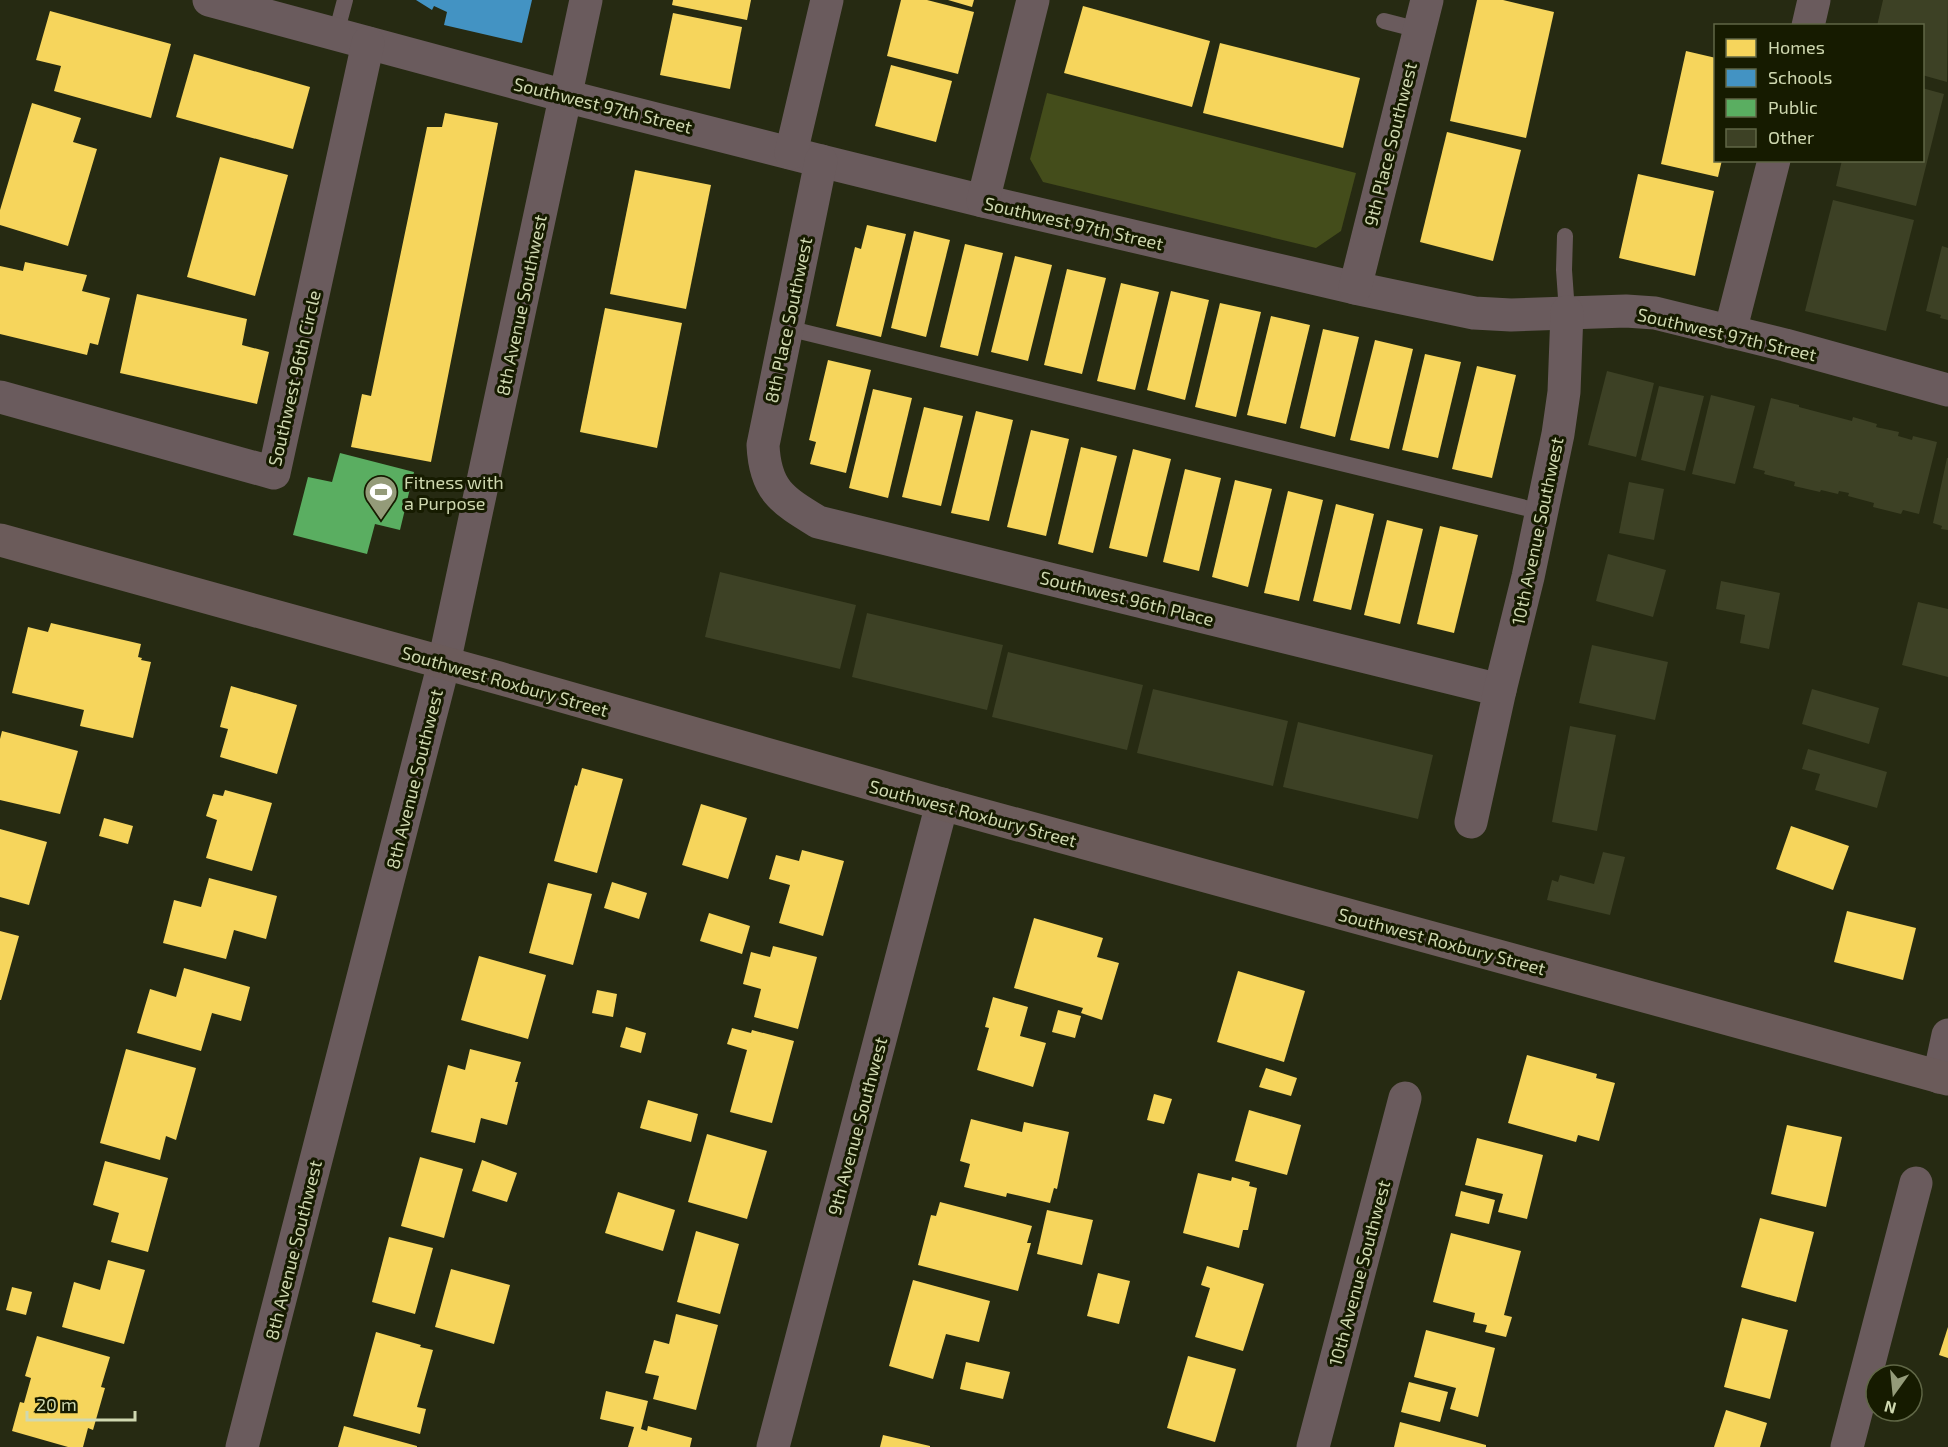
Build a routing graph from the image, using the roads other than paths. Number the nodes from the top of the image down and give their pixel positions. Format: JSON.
{"nodes":[{"id":1,"x":209,"y":0,"type":"edge"},
{"id":2,"x":345,"y":0,"type":"edge"},
{"id":3,"x":586,"y":0,"type":"edge"},
{"id":4,"x":827,"y":0,"type":"edge"},
{"id":5,"x":1033,"y":0,"type":"edge"},
{"id":6,"x":1814,"y":0,"type":"edge"},
{"id":7,"x":1423,"y":15,"type":"edge"},
{"id":8,"x":1384,"y":21,"type":"dead end"},
{"id":9,"x":1808,"y":24,"type":"edge"},
{"id":10,"x":336,"y":34,"type":"junction"},
{"id":11,"x":368,"y":43,"type":"junction"},
{"id":12,"x":565,"y":96,"type":"junction"},
{"id":13,"x":806,"y":157,"type":"junction"},
{"id":14,"x":1773,"y":162,"type":"edge"},
{"id":15,"x":983,"y":201,"type":"junction"},
{"id":16,"x":1565,"y":236,"type":"dead end"},
{"id":17,"x":1355,"y":288,"type":"junction"},
{"id":18,"x":1567,"y":312,"type":"junction"},
{"id":19,"x":787,"y":328,"type":"junction"},
{"id":20,"x":1730,"y":332,"type":"junction"},
{"id":21,"x":1948,"y":390,"type":"edge"},
{"id":22,"x":0,"y":398,"type":"edge"},
{"id":23,"x":768,"y":480,"type":"joint"},
{"id":24,"x":1542,"y":512,"type":"junction"},
{"id":25,"x":0,"y":540,"type":"edge"},
{"id":26,"x":444,"y":663,"type":"junction"},
{"id":27,"x":1500,"y":690,"type":"junction"},
{"id":28,"x":942,"y":804,"type":"junction"},
{"id":29,"x":1471,"y":822,"type":"dead end"},
{"id":30,"x":1948,"y":1035,"type":"edge"},
{"id":31,"x":1943,"y":1078,"type":"edge"},
{"id":32,"x":1405,"y":1098,"type":"dead end"},
{"id":33,"x":1916,"y":1183,"type":"dead end"},
{"id":34,"x":242,"y":1447,"type":"edge"},
{"id":35,"x":773,"y":1447,"type":"edge"},
{"id":36,"x":1313,"y":1447,"type":"edge"},
{"id":37,"x":1847,"y":1447,"type":"edge"}],
"edges":[{"from":1,"to":10,"type":"street","name":"Southwest 97th Street"},
{"from":2,"to":10,"type":"lane"},
{"from":3,"to":12,"type":"street","name":"8th Avenue Southwest"},
{"from":4,"to":13,"type":"street","name":"8th Place Southwest"},
{"from":5,"to":15,"type":"street"},
{"from":6,"to":9,"type":"street"},
{"from":7,"to":8,"type":"lane"},
{"from":7,"to":17,"type":"street","name":"9th Place Southwest"},
{"from":10,"to":11,"type":"street","name":"Southwest 97th Street"},
{"from":11,"to":12,"type":"street","name":"Southwest 97th Street"},
{"from":11,"to":22,"type":"street","name":"Southwest 96th Circle"},
{"from":12,"to":13,"type":"street","name":"Southwest 97th Street"},
{"from":12,"to":26,"type":"street","name":"8th Avenue Southwest"},
{"from":13,"to":15,"type":"street","name":"Southwest 97th Street"},
{"from":13,"to":19,"type":"street","name":"8th Place Southwest"},
{"from":14,"to":20,"type":"street"},
{"from":15,"to":17,"type":"street","name":"Southwest 97th Street"},
{"from":16,"to":18,"type":"lane","name":"10th Avenue Southwest"},
{"from":17,"to":18,"type":"street","name":"Southwest 97th Street"},
{"from":18,"to":20,"type":"street","name":"Southwest 97th Street"},
{"from":18,"to":24,"type":"street","name":"10th Avenue Southwest"},
{"from":19,"to":23,"type":"street","name":"8th Place Southwest"},
{"from":19,"to":24,"type":"lane"},
{"from":20,"to":21,"type":"street","name":"Southwest 97th Street"},
{"from":23,"to":27,"type":"street","name":"Southwest 96th Place"},
{"from":24,"to":27,"type":"street","name":"10th Avenue Southwest"},
{"from":25,"to":26,"type":"main road","name":"Southwest Roxbury Street"},
{"from":26,"to":28,"type":"main road","name":"Southwest Roxbury Street"},
{"from":26,"to":34,"type":"street","name":"8th Avenue Southwest"},
{"from":27,"to":29,"type":"street","name":"10th Avenue Southwest"},
{"from":28,"to":31,"type":"main road","name":"Southwest Roxbury Street"},
{"from":28,"to":35,"type":"street","name":"9th Avenue Southwest"},
{"from":30,"to":31,"type":"street"},
{"from":32,"to":36,"type":"street","name":"10th Avenue Southwest"},
{"from":33,"to":37,"type":"street"}]}
